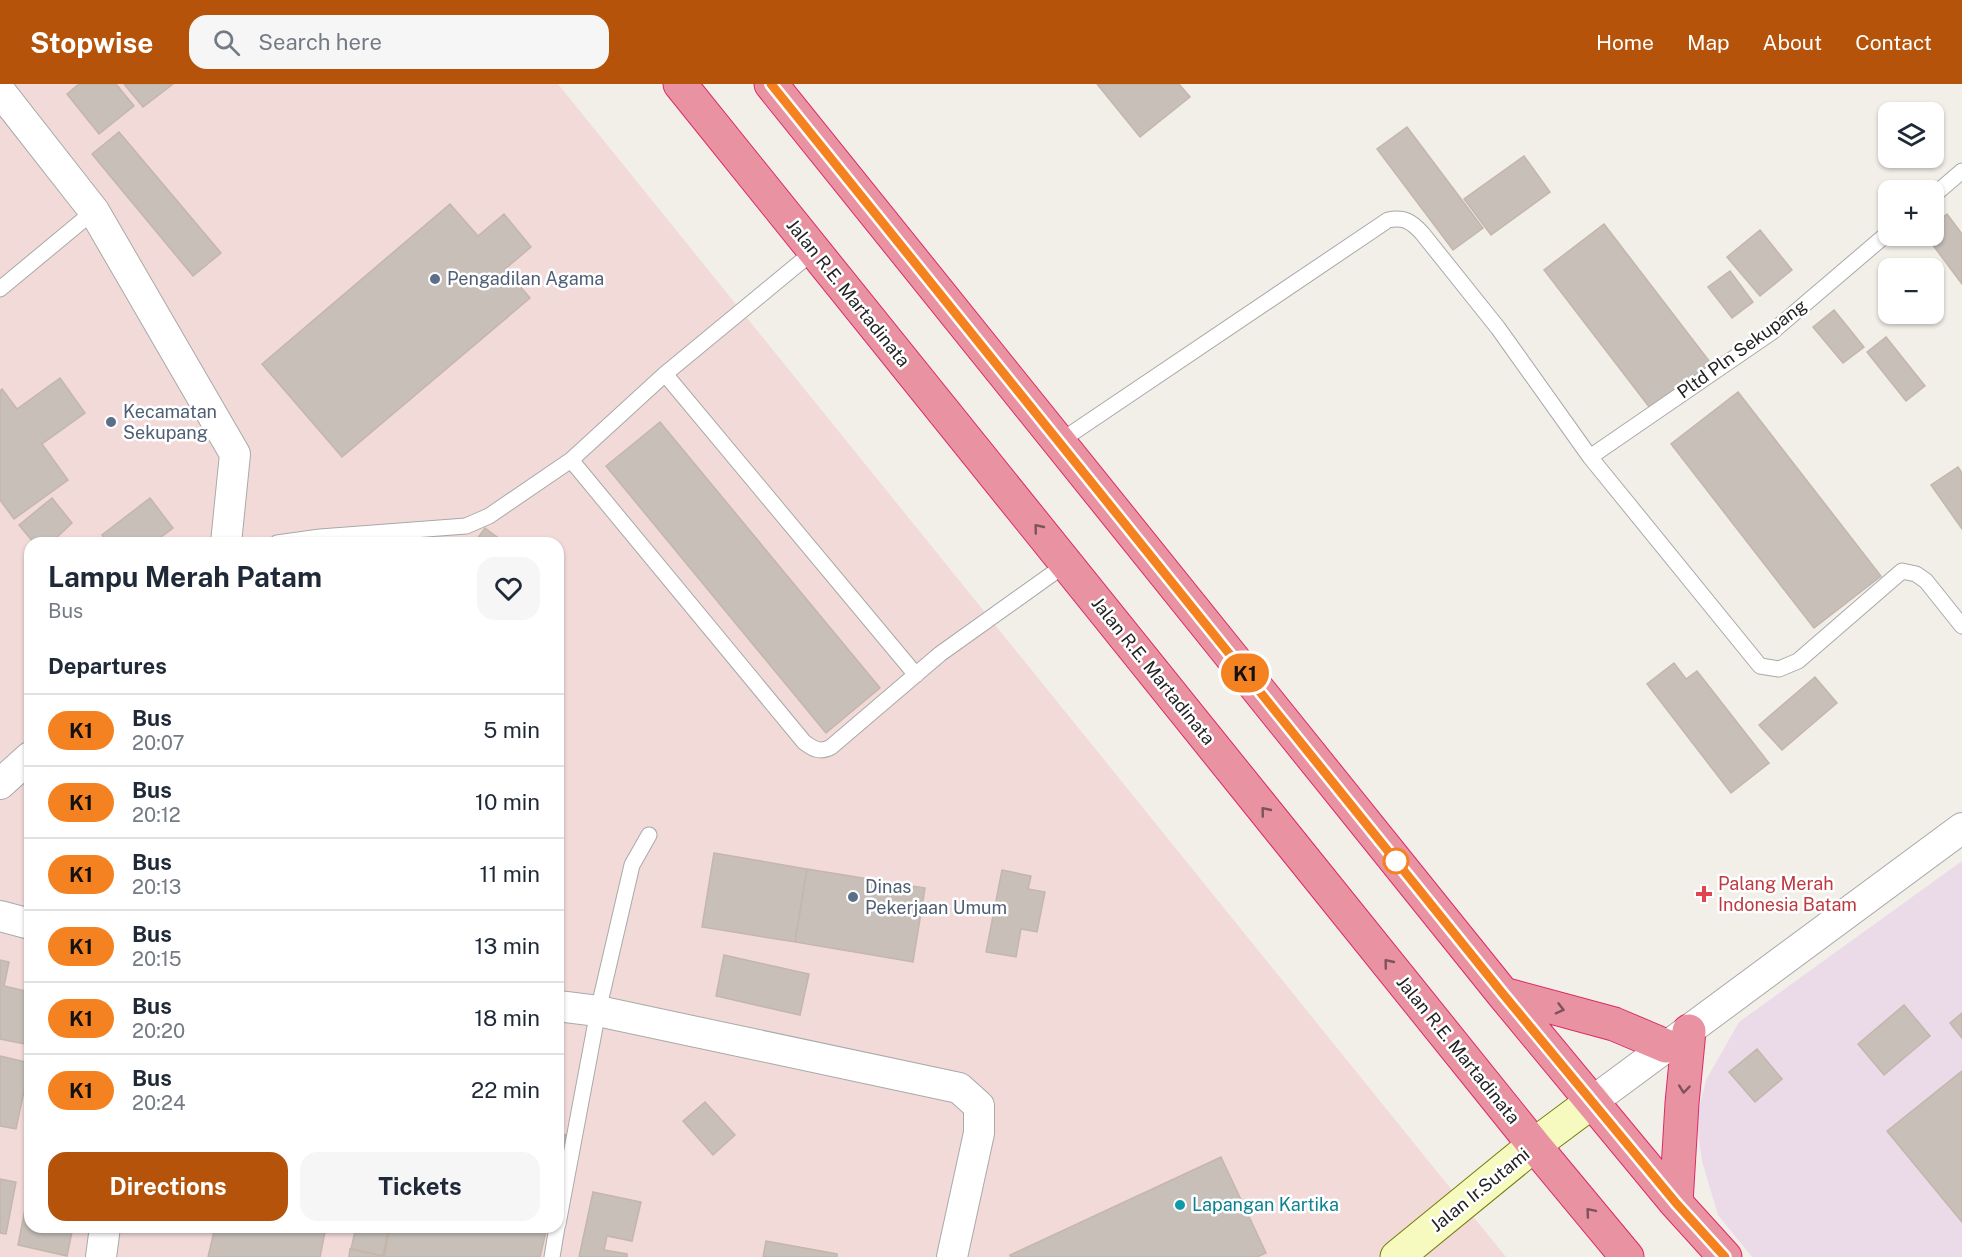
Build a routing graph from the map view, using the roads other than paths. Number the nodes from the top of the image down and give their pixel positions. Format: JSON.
{"nodes":[{"id":1,"x":680,"y":84,"type":"edge"},
{"id":2,"x":771,"y":84,"type":"edge"},
{"id":3,"x":0,"y":91,"type":"edge"},
{"id":4,"x":1962,"y":171,"type":"edge"},
{"id":5,"x":1944,"y":186,"type":"edge"},
{"id":6,"x":94,"y":211,"type":"junction"},
{"id":7,"x":1878,"y":242,"type":"edge"},
{"id":8,"x":814,"y":251,"type":"junction"},
{"id":9,"x":0,"y":289,"type":"edge"},
{"id":10,"x":665,"y":374,"type":"junction"},
{"id":11,"x":1059,"y":442,"type":"junction"},
{"id":12,"x":1590,"y":458,"type":"junction"},
{"id":13,"x":571,"y":460,"type":"junction"},
{"id":14,"x":227,"y":537,"type":"edge"},
{"id":15,"x":320,"y":537,"type":"edge"},
{"id":16,"x":1066,"y":564,"type":"junction"},
{"id":17,"x":1962,"y":626,"type":"edge"},
{"id":18,"x":916,"y":675,"type":"junction"},
{"id":19,"x":24,"y":762,"type":"edge"},
{"id":20,"x":0,"y":784,"type":"edge"},
{"id":21,"x":1962,"y":828,"type":"edge"},
{"id":22,"x":649,"y":835,"type":"dead end"},
{"id":23,"x":0,"y":916,"type":"edge"},
{"id":24,"x":24,"y":922,"type":"edge"},
{"id":25,"x":1503,"y":994,"type":"junction"},
{"id":26,"x":564,"y":1007,"type":"edge"},
{"id":27,"x":598,"y":1011,"type":"junction"},
{"id":28,"x":1678,"y":1038,"type":"junction"},
{"id":29,"x":1593,"y":1101,"type":"junction"},
{"id":30,"x":1534,"y":1145,"type":"junction"},
{"id":31,"x":564,"y":1194,"type":"edge"},
{"id":32,"x":1676,"y":1203,"type":"junction"},
{"id":33,"x":104,"y":1233,"type":"edge"},
{"id":34,"x":557,"y":1233,"type":"edge"},
{"id":35,"x":101,"y":1257,"type":"edge"},
{"id":36,"x":552,"y":1257,"type":"edge"},
{"id":37,"x":952,"y":1257,"type":"edge"},
{"id":38,"x":1397,"y":1257,"type":"edge"},
{"id":39,"x":1627,"y":1257,"type":"edge"},
{"id":40,"x":1725,"y":1257,"type":"edge"}],
"edges":[{"from":1,"to":8,"type":"highway","name":"Jalan R.E. Martadinata"},
{"from":2,"to":11,"type":"highway"},
{"from":3,"to":6,"type":"street"},
{"from":4,"to":5,"type":"lane"},
{"from":6,"to":9,"type":"lane"},
{"from":6,"to":14,"type":"street"},
{"from":7,"to":12,"type":"lane","name":"Pltd Pln Sekupang"},
{"from":8,"to":10,"type":"lane"},
{"from":16,"to":8,"type":"highway","name":"Jalan R.E. Martadinata","one_way":true},
{"from":10,"to":13,"type":"lane"},
{"from":10,"to":18,"type":"lane"},
{"from":11,"to":12,"type":"lane"},
{"from":11,"to":25,"type":"highway"},
{"from":12,"to":17,"type":"lane"},
{"from":13,"to":15,"type":"lane"},
{"from":13,"to":18,"type":"lane"},
{"from":16,"to":18,"type":"lane"},
{"from":30,"to":16,"type":"highway","name":"Jalan R.E. Martadinata","one_way":true},
{"from":19,"to":20,"type":"street"},
{"from":21,"to":28,"type":"street"},
{"from":22,"to":27,"type":"lane"},
{"from":23,"to":24,"type":"street"},
{"from":25,"to":28,"type":"highway","one_way":true},
{"from":25,"to":29,"type":"highway"},
{"from":26,"to":27,"type":"street"},
{"from":27,"to":31,"type":"lane"},
{"from":27,"to":37,"type":"street"},
{"from":28,"to":29,"type":"street"},
{"from":28,"to":32,"type":"highway","one_way":true},
{"from":29,"to":30,"type":"street","name":"Jalan Ir.Sutami"},
{"from":29,"to":32,"type":"highway"},
{"from":30,"to":38,"type":"street","name":"Jalan Ir.Sutami"},
{"from":39,"to":30,"type":"highway","name":"Jalan R.E. Martadinata","one_way":true},
{"from":32,"to":40,"type":"highway"},
{"from":33,"to":35,"type":"street"},
{"from":34,"to":36,"type":"lane"}]}
